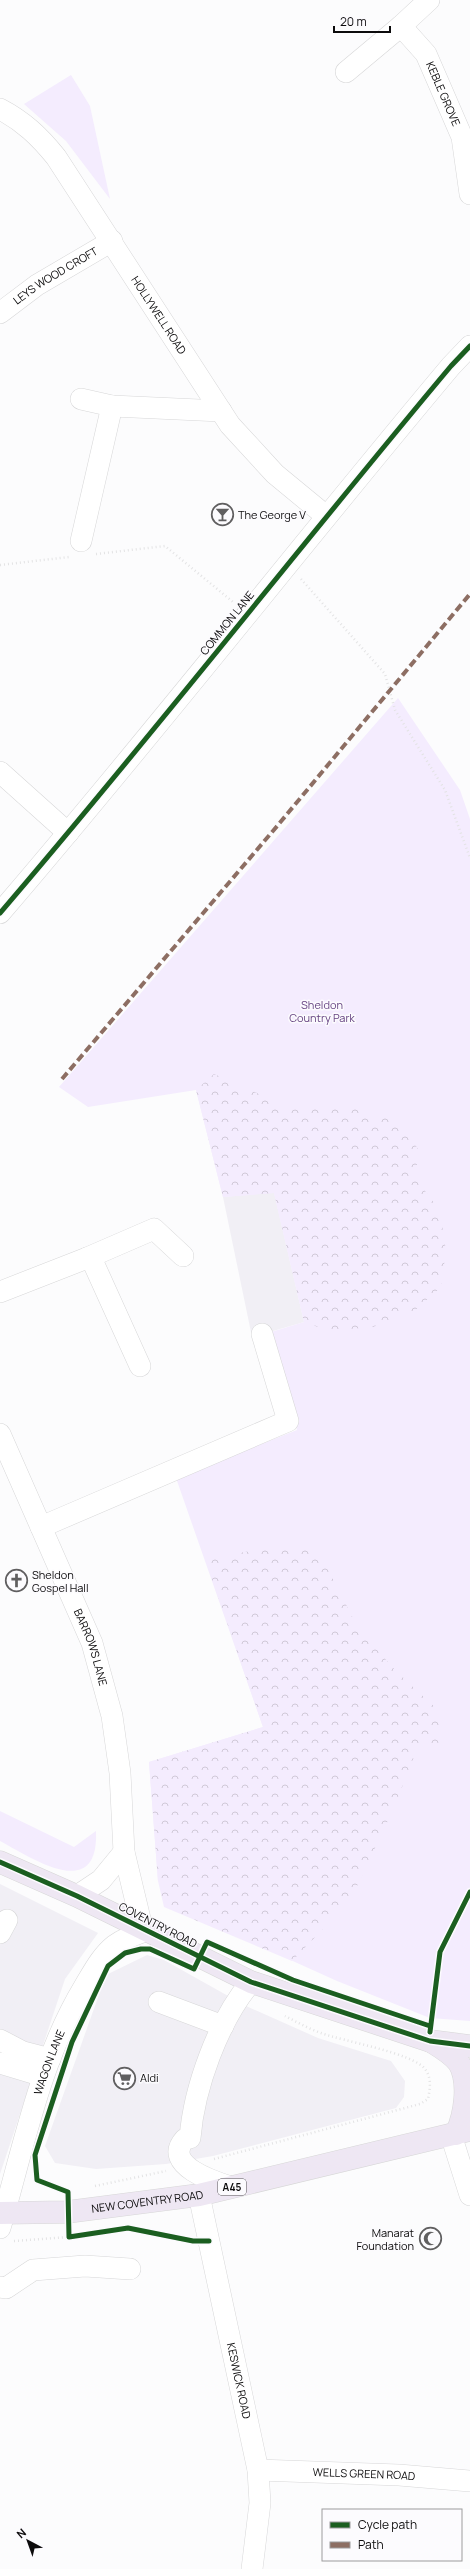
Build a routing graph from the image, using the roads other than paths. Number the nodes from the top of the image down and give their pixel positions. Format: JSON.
{"nodes":[{"id":1,"x":429,"y":0,"type":"edge"},
{"id":2,"x":401,"y":26,"type":"junction"},
{"id":3,"x":346,"y":72,"type":"dead end"},
{"id":4,"x":0,"y":109,"type":"edge"},
{"id":5,"x":470,"y":194,"type":"edge"},
{"id":6,"x":112,"y":241,"type":"junction"},
{"id":7,"x":0,"y":313,"type":"edge"},
{"id":8,"x":470,"y":346,"type":"edge"},
{"id":9,"x":81,"y":399,"type":"dead end"},
{"id":10,"x":112,"y":406,"type":"junction"},
{"id":11,"x":220,"y":411,"type":"junction"},
{"id":12,"x":326,"y":516,"type":"junction"},
{"id":13,"x":82,"y":551,"type":"road end"},
{"id":14,"x":0,"y":772,"type":"edge"},
{"id":15,"x":68,"y":834,"type":"junction"},
{"id":16,"x":0,"y":913,"type":"edge"},
{"id":17,"x":183,"y":1256,"type":"dead end"},
{"id":18,"x":87,"y":1258,"type":"junction"},
{"id":19,"x":0,"y":1292,"type":"edge"},
{"id":20,"x":262,"y":1334,"type":"dead end"},
{"id":21,"x":140,"y":1366,"type":"dead end"},
{"id":22,"x":0,"y":1434,"type":"edge"},
{"id":23,"x":41,"y":1527,"type":"junction"},
{"id":24,"x":124,"y":1852,"type":"junction"},
{"id":25,"x":0,"y":1862,"type":"edge"},
{"id":26,"x":77,"y":1896,"type":"junction"},
{"id":27,"x":145,"y":1929,"type":"junction"},
{"id":28,"x":251,"y":1982,"type":"junction"},
{"id":29,"x":159,"y":2002,"type":"dead end"},
{"id":30,"x":227,"y":2017,"type":"junction"},
{"id":31,"x":0,"y":2040,"type":"edge"},
{"id":32,"x":430,"y":2041,"type":"junction"},
{"id":33,"x":470,"y":2046,"type":"edge"},
{"id":34,"x":0,"y":2063,"type":"edge"},
{"id":35,"x":46,"y":2067,"type":"junction"},
{"id":36,"x":459,"y":2133,"type":"edge"},
{"id":37,"x":466,"y":2170,"type":"edge"},
{"id":38,"x":231,"y":2187,"type":"junction"},
{"id":39,"x":199,"y":2195,"type":"junction"},
{"id":40,"x":470,"y":2195,"type":"edge"},
{"id":41,"x":3,"y":2224,"type":"edge"},
{"id":42,"x":130,"y":2269,"type":"dead end"},
{"id":43,"x":0,"y":2287,"type":"edge"},
{"id":44,"x":258,"y":2470,"type":"junction"},
{"id":45,"x":470,"y":2481,"type":"edge"},
{"id":46,"x":252,"y":2569,"type":"edge"}],
"edges":[{"from":1,"to":2,"type":"street"},
{"from":2,"to":3,"type":"street"},
{"from":2,"to":5,"type":"street","name":"KEBLE GROVE"},
{"from":4,"to":6,"type":"street","name":"HOLLYWELL ROAD"},
{"from":6,"to":7,"type":"street","name":"LEYS WOOD CROFT"},
{"from":6,"to":11,"type":"street","name":"HOLLYWELL ROAD"},
{"from":8,"to":12,"type":"street","name":"COMMON LANE"},
{"from":9,"to":10,"type":"street"},
{"from":10,"to":11,"type":"street"},
{"from":10,"to":13,"type":"street"},
{"from":11,"to":12,"type":"street","name":"HOLLYWELL ROAD"},
{"from":12,"to":15,"type":"street","name":"COMMON LANE"},
{"from":14,"to":15,"type":"street"},
{"from":15,"to":16,"type":"street","name":"COMMON LANE"},
{"from":17,"to":18,"type":"street"},
{"from":18,"to":19,"type":"street"},
{"from":18,"to":21,"type":"street"},
{"from":20,"to":23,"type":"street"},
{"from":22,"to":23,"type":"street","name":"BARROWS LANE"},
{"from":23,"to":24,"type":"street","name":"BARROWS LANE"},
{"from":24,"to":26,"type":"street"},
{"from":24,"to":27,"type":"street","name":"BARROWS LANE"},
{"from":25,"to":26,"type":"highway","name":"COVENTRY ROAD"},
{"from":26,"to":27,"type":"highway","name":"COVENTRY ROAD"},
{"from":27,"to":28,"type":"highway","name":"COVENTRY ROAD"},
{"from":27,"to":35,"type":"street","name":"WAGON LANE"},
{"from":28,"to":30,"type":"street"},
{"from":28,"to":32,"type":"highway","name":"COVENTRY ROAD"},
{"from":29,"to":30,"type":"street"},
{"from":30,"to":38,"type":"street"},
{"from":31,"to":35,"type":"street"},
{"from":32,"to":33,"type":"highway","name":"COVENTRY ROAD"},
{"from":32,"to":36,"type":"highway"},
{"from":34,"to":35,"type":"street"},
{"from":35,"to":41,"type":"street","name":"WAGON LANE"},
{"from":36,"to":37,"type":"street"},
{"from":36,"to":38,"type":"highway","name":"NEW COVENTRY ROAD","number":"A45"},
{"from":37,"to":40,"type":"street"},
{"from":38,"to":39,"type":"highway","name":"NEW COVENTRY ROAD","number":"A45"},
{"from":39,"to":41,"type":"highway","name":"NEW COVENTRY ROAD","number":"A45"},
{"from":39,"to":44,"type":"street","name":"KESWICK ROAD"},
{"from":42,"to":43,"type":"street"},
{"from":44,"to":45,"type":"street","name":"WELLS GREEN ROAD"},
{"from":44,"to":46,"type":"street","name":"KESWICK ROAD"}]}
